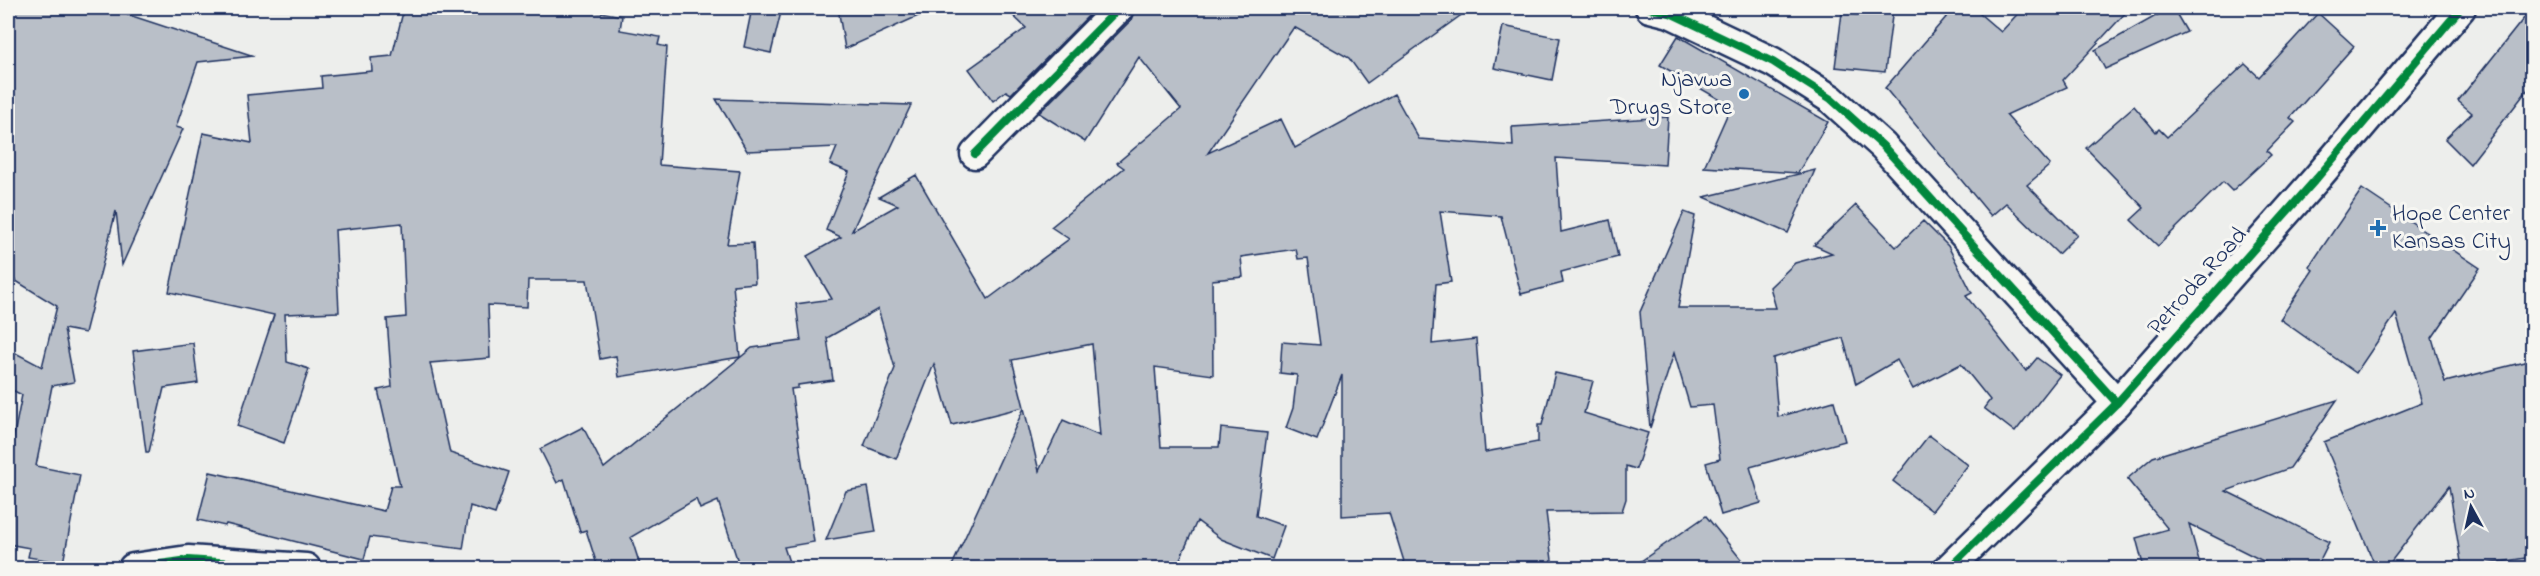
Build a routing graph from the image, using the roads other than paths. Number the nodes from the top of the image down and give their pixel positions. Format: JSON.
{"nodes":[{"id":1,"x":1119,"y":8,"type":"edge"},
{"id":2,"x":1650,"y":8,"type":"edge"},
{"id":3,"x":2461,"y":8,"type":"edge"},
{"id":4,"x":975,"y":154,"type":"dead end"},
{"id":5,"x":2116,"y":403,"type":"junction"},
{"id":6,"x":133,"y":568,"type":"edge"},
{"id":7,"x":306,"y":568,"type":"edge"},
{"id":8,"x":1949,"y":568,"type":"edge"}],
"edges":[{"from":1,"to":4,"type":"street"},
{"from":2,"to":5,"type":"street"},
{"from":3,"to":5,"type":"street","name":"Petroda Road"},
{"from":5,"to":8,"type":"street","name":"Petroda Road"},
{"from":6,"to":7,"type":"street"}]}
